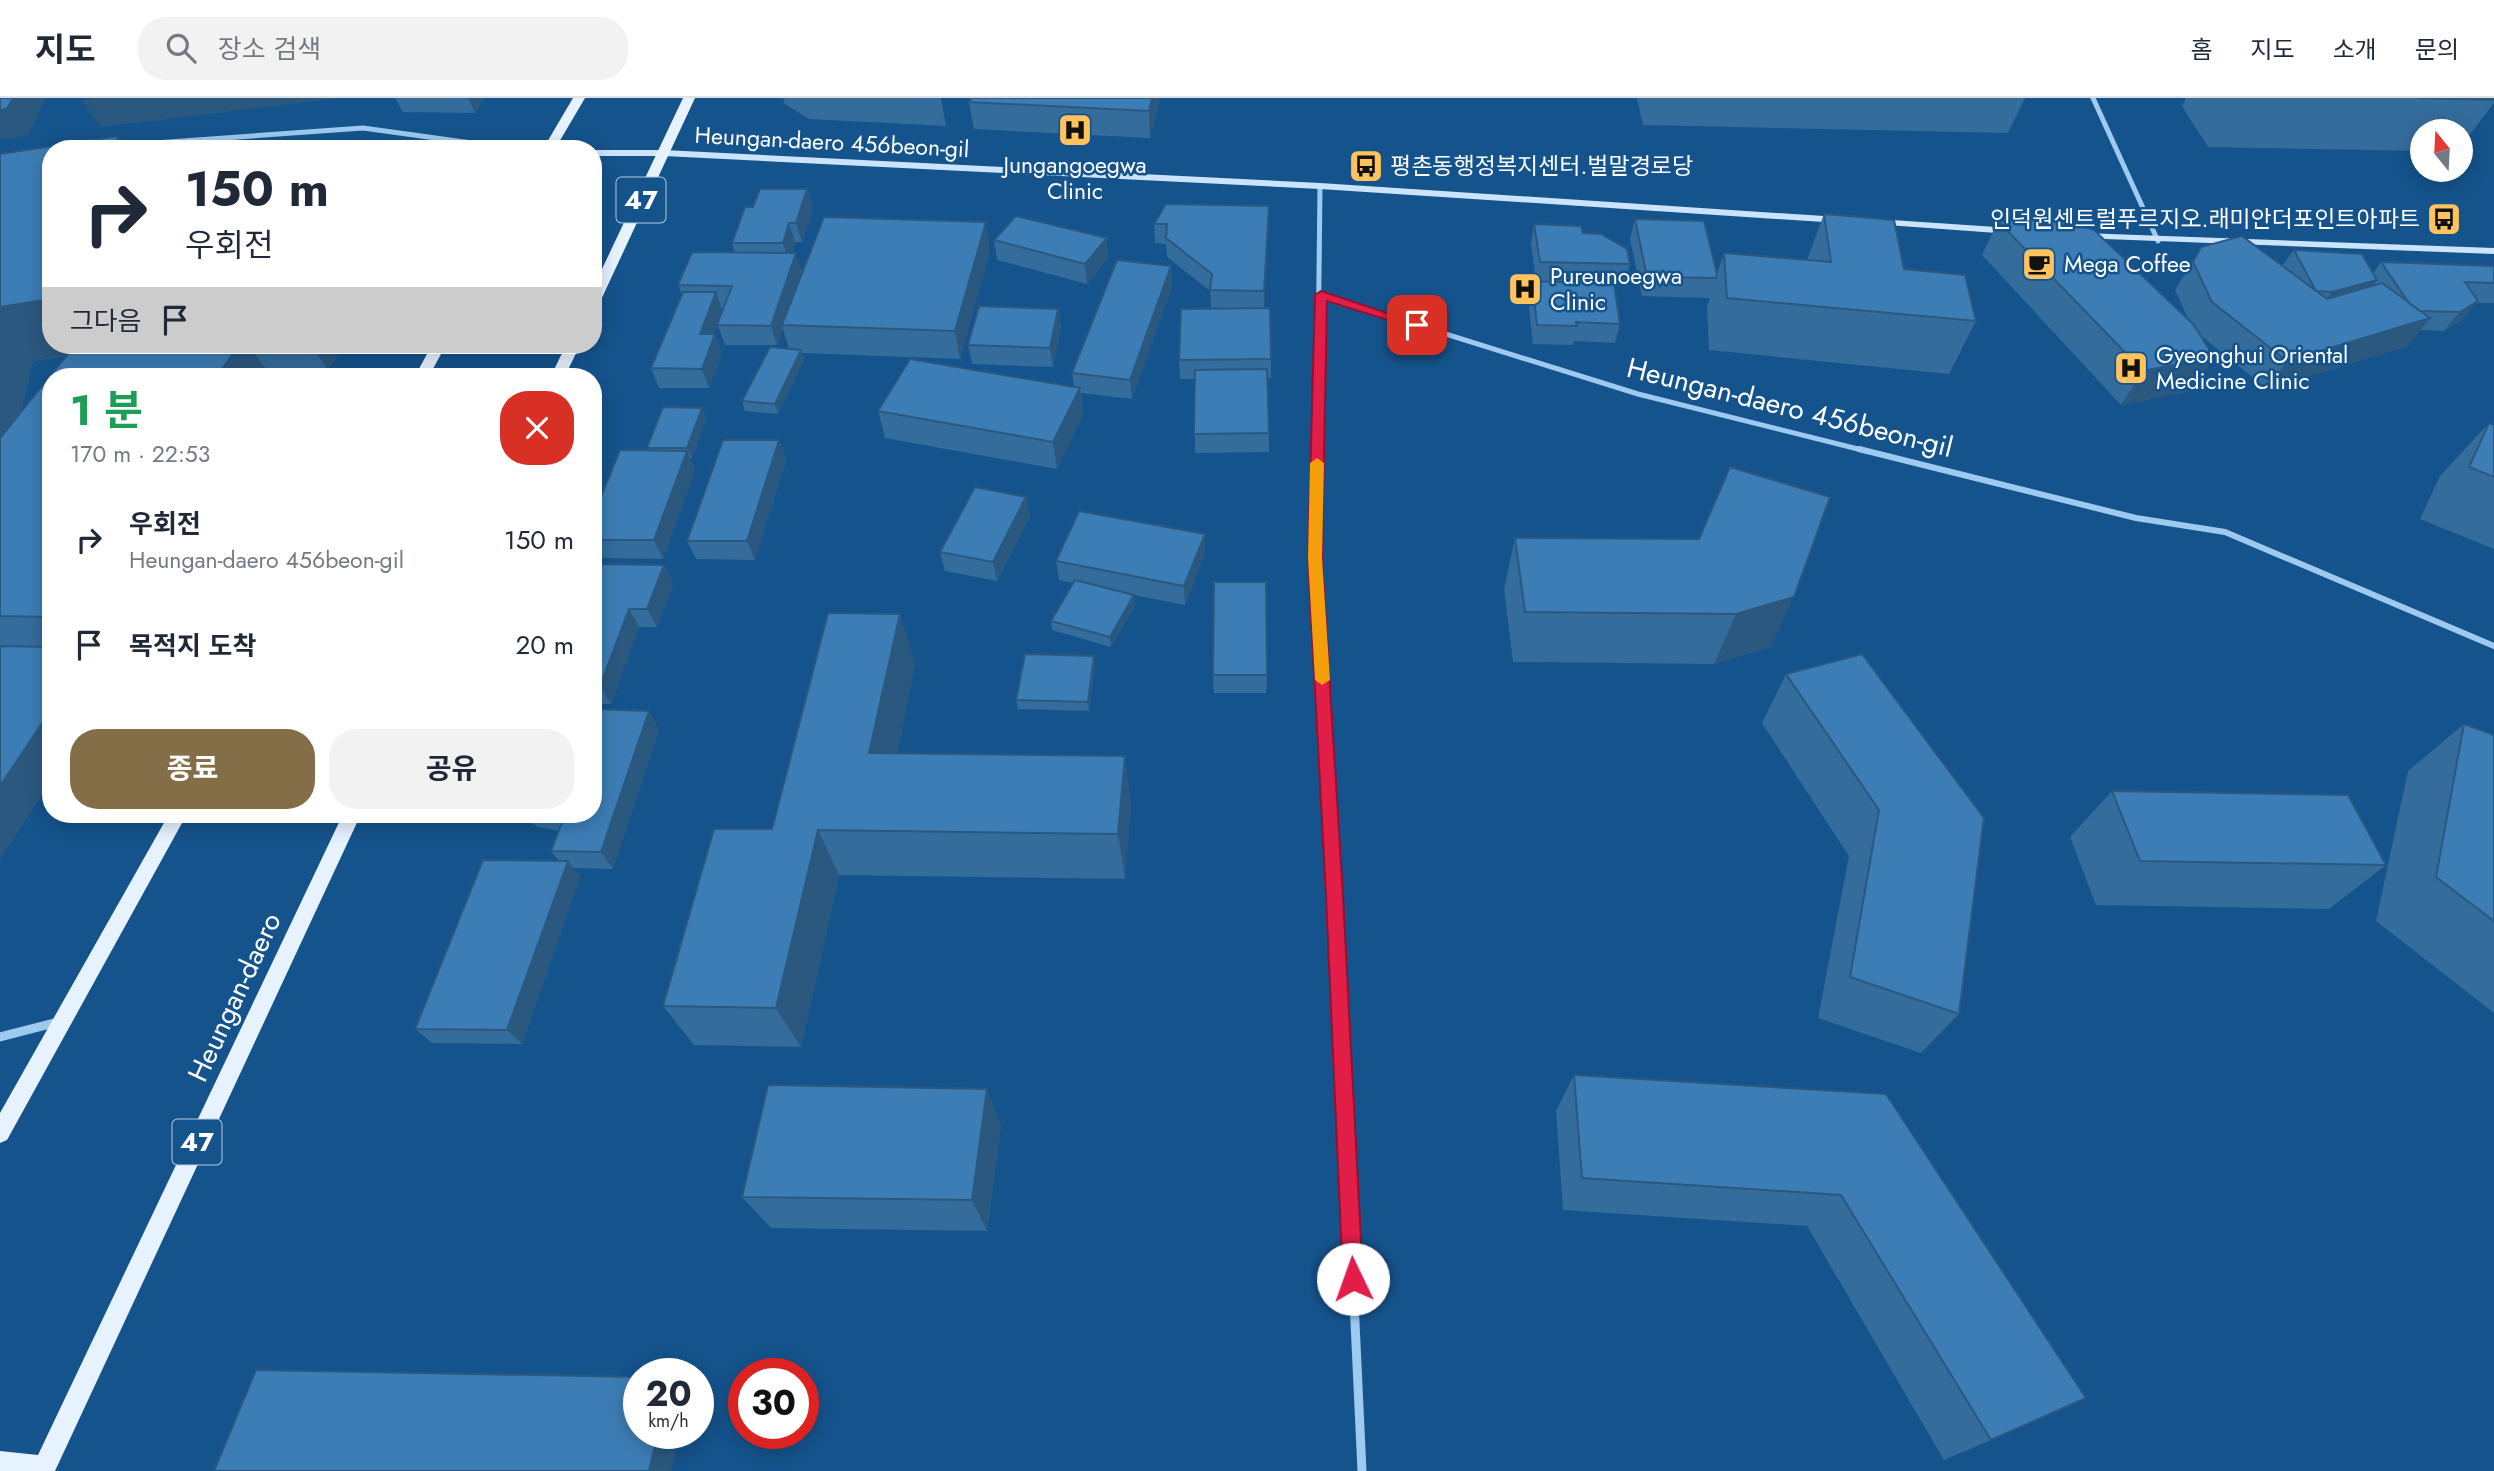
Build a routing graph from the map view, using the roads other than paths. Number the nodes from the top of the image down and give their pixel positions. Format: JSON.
{"nodes":[{"id":1,"x":579,"y":98,"type":"edge"},
{"id":2,"x":690,"y":98,"type":"edge"},
{"id":3,"x":2093,"y":98,"type":"edge"},
{"id":4,"x":197,"y":140,"type":"edge"},
{"id":5,"x":450,"y":140,"type":"edge"},
{"id":6,"x":554,"y":140,"type":"edge"},
{"id":7,"x":602,"y":153,"type":"edge"},
{"id":8,"x":664,"y":153,"type":"junction"},
{"id":9,"x":1320,"y":186,"type":"junction"},
{"id":10,"x":1851,"y":221,"type":"edge"},
{"id":11,"x":1865,"y":222,"type":"edge"},
{"id":12,"x":2018,"y":232,"type":"edge"},
{"id":13,"x":2074,"y":235,"type":"edge"},
{"id":14,"x":2158,"y":241,"type":"junction"},
{"id":15,"x":2494,"y":251,"type":"edge"},
{"id":16,"x":602,"y":283,"type":"edge"},
{"id":17,"x":1321,"y":295,"type":"junction"},
{"id":18,"x":2494,"y":646,"type":"edge"},
{"id":19,"x":173,"y":823,"type":"edge"},
{"id":20,"x":348,"y":823,"type":"edge"},
{"id":21,"x":62,"y":1021,"type":"junction"},
{"id":22,"x":0,"y":1037,"type":"edge"},
{"id":23,"x":0,"y":1133,"type":"edge"},
{"id":24,"x":0,"y":1463,"type":"edge"},
{"id":25,"x":44,"y":1469,"type":"edge"},
{"id":26,"x":1362,"y":1471,"type":"edge"}],
"edges":[{"from":1,"to":6,"type":"main road"},
{"from":2,"to":8,"type":"main road","number":"47"},
{"from":3,"to":14,"type":"street"},
{"from":4,"to":5,"type":"street"},
{"from":7,"to":8,"type":"street","name":"Heungan-daero 456beon-gil"},
{"from":8,"to":9,"type":"street","name":"Heungan-daero 456beon-gil"},
{"from":8,"to":16,"type":"main road","number":"47"},
{"from":9,"to":10,"type":"street","name":"Heungan-daero 456beon-gil"},
{"from":9,"to":17,"type":"street"},
{"from":11,"to":12,"type":"street"},
{"from":13,"to":14,"type":"street"},
{"from":14,"to":15,"type":"street"},
{"from":17,"to":18,"type":"street","name":"Heungan-daero 456beon-gil"},
{"from":17,"to":26,"type":"street"},
{"from":19,"to":21,"type":"main road"},
{"from":20,"to":25,"type":"main road","name":"Heungan-daero","number":"47"},
{"from":21,"to":22,"type":"street"},
{"from":21,"to":23,"type":"main road"},
{"from":24,"to":25,"type":"main road"}]}
